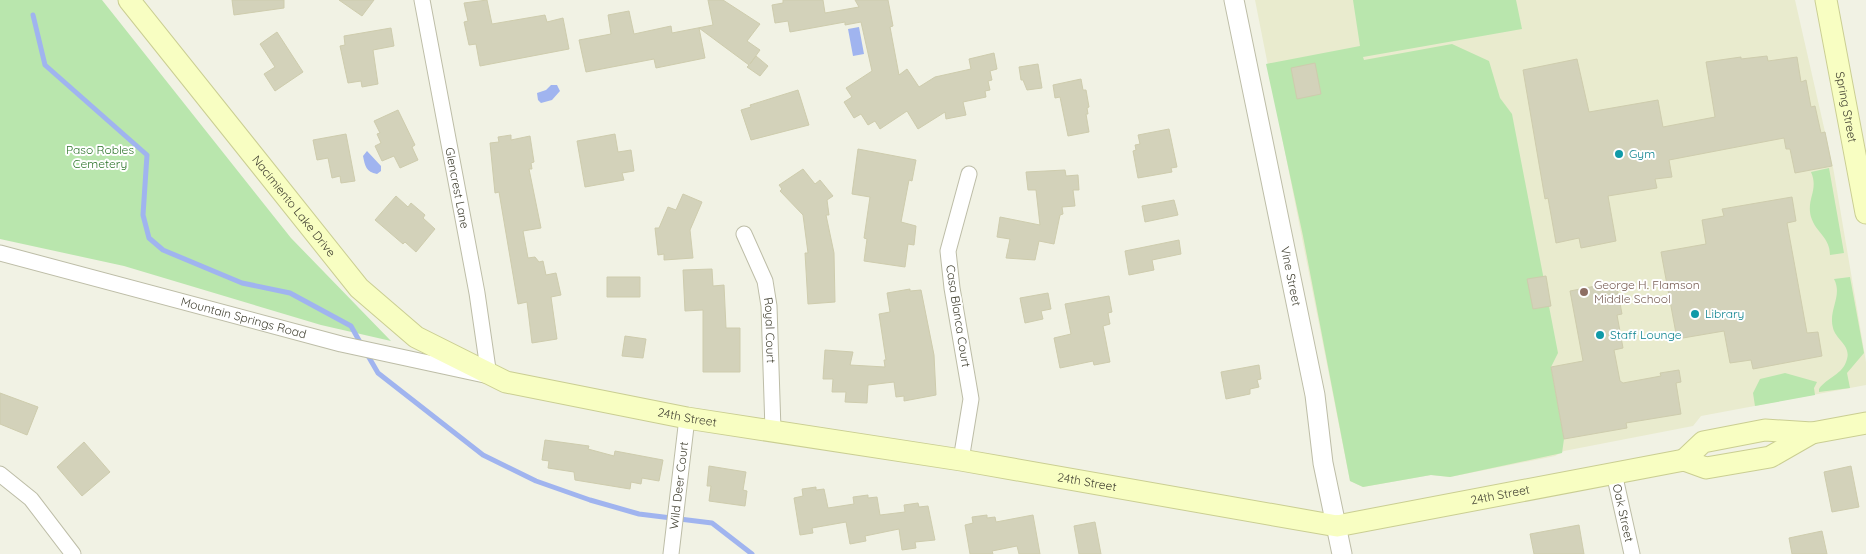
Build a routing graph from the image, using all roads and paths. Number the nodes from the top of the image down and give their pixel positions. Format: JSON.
{"nodes":[{"id":1,"x":129,"y":0,"type":"edge"},
{"id":2,"x":422,"y":0,"type":"edge"},
{"id":3,"x":1234,"y":0,"type":"edge"},
{"id":4,"x":1826,"y":0,"type":"edge"},
{"id":5,"x":969,"y":174,"type":"dead end"},
{"id":6,"x":1866,"y":213,"type":"edge"},
{"id":7,"x":744,"y":234,"type":"dead end"},
{"id":8,"x":0,"y":253,"type":"edge"},
{"id":9,"x":490,"y":376,"type":"junction"},
{"id":10,"x":687,"y":418,"type":"junction"},
{"id":11,"x":1866,"y":424,"type":"edge"},
{"id":12,"x":773,"y":430,"type":"junction"},
{"id":13,"x":961,"y":460,"type":"junction"},
{"id":14,"x":1614,"y":473,"type":"junction"},
{"id":15,"x":0,"y":474,"type":"edge"},
{"id":16,"x":1336,"y":526,"type":"junction"},
{"id":17,"x":73,"y":554,"type":"edge"},
{"id":18,"x":672,"y":554,"type":"edge"},
{"id":19,"x":1342,"y":554,"type":"edge"},
{"id":20,"x":1632,"y":554,"type":"edge"}],
"edges":[{"from":1,"to":9,"type":"main road","name":"Nacimiento Lake Drive"},
{"from":2,"to":9,"type":"street","name":"Glencrest Lane"},
{"from":3,"to":16,"type":"street","name":"Vine Street"},
{"from":4,"to":6,"type":"main road","name":"Spring Street"},
{"from":5,"to":13,"type":"street","name":"Casa Blanca Court"},
{"from":7,"to":12,"type":"street","name":"Royal Court"},
{"from":8,"to":9,"type":"street","name":"Mountain Springs Road"},
{"from":9,"to":10,"type":"main road","name":"24th Street"},
{"from":10,"to":12,"type":"main road","name":"24th Street"},
{"from":10,"to":18,"type":"street","name":"Wild Deer Court"},
{"from":11,"to":14,"type":"main road","name":"24th Street"},
{"from":12,"to":13,"type":"main road","name":"24th Street"},
{"from":13,"to":16,"type":"main road","name":"24th Street"},
{"from":14,"to":16,"type":"main road","name":"24th Street"},
{"from":14,"to":20,"type":"street","name":"Oak Street"},
{"from":15,"to":17,"type":"street"},
{"from":16,"to":19,"type":"street","name":"Vine Street"}]}
